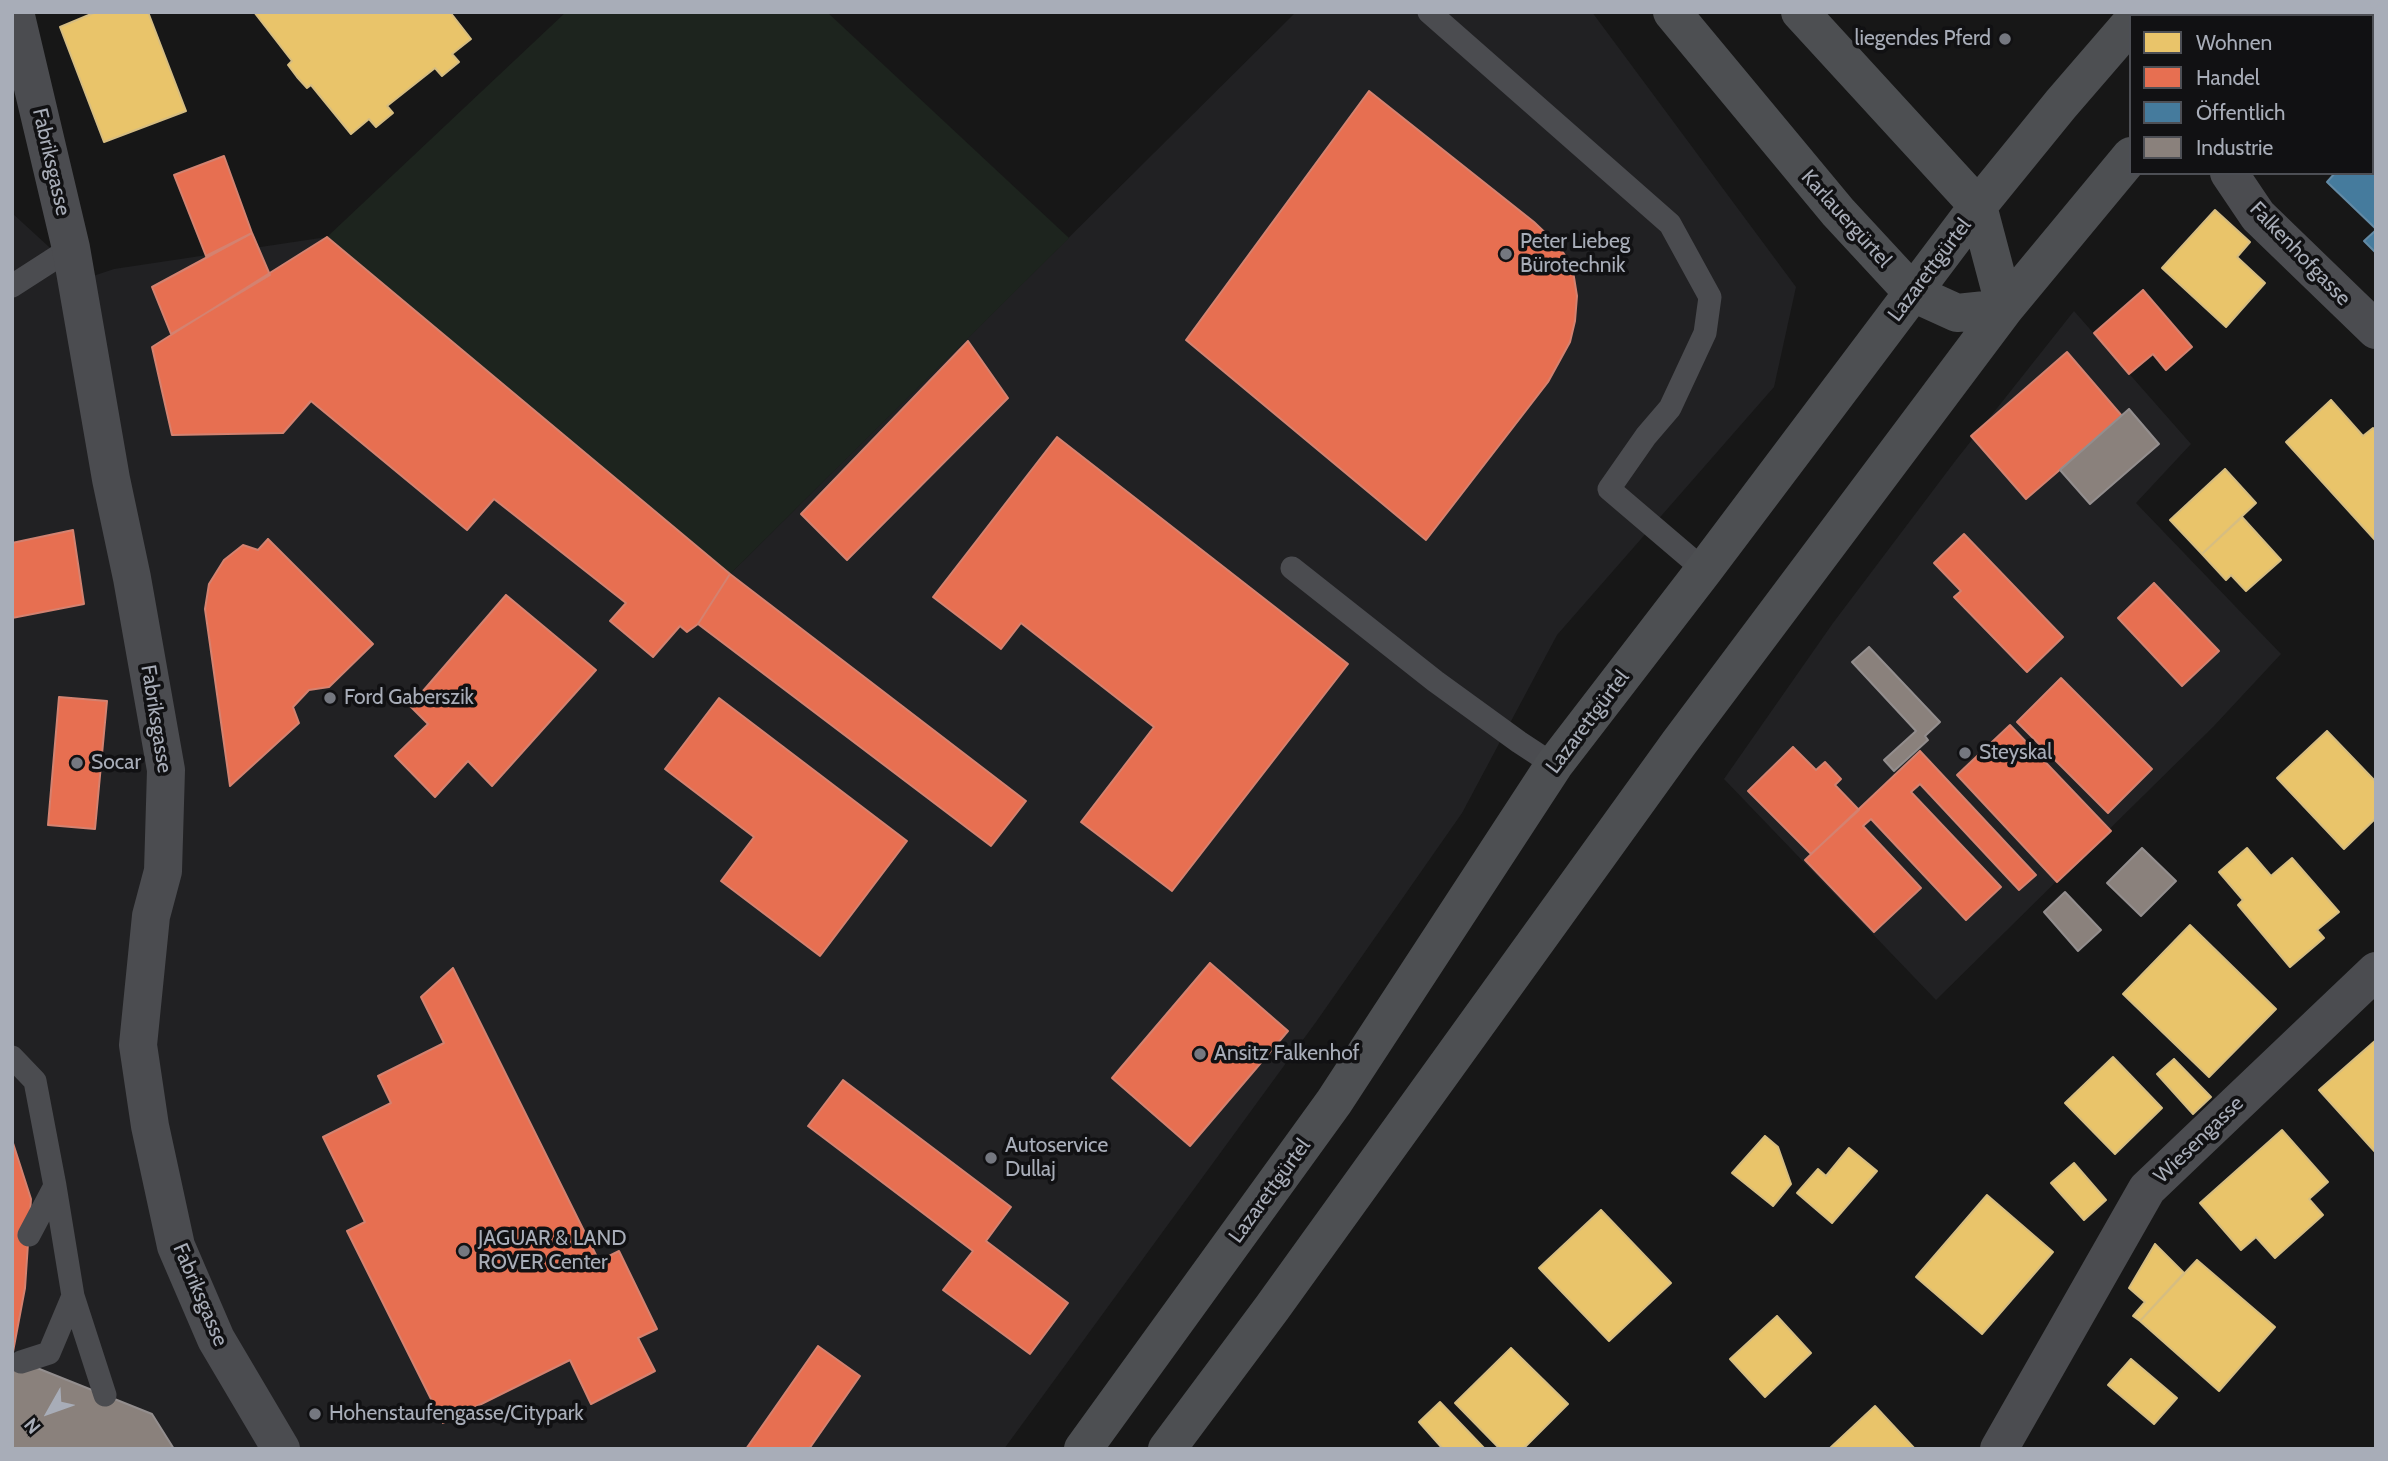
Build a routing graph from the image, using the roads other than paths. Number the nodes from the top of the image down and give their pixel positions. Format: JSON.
{"nodes":[{"id":1,"x":15,"y":12,"type":"edge"},
{"id":2,"x":1429,"y":12,"type":"edge"},
{"id":3,"x":1672,"y":12,"type":"edge"},
{"id":4,"x":1800,"y":12,"type":"edge"},
{"id":5,"x":2129,"y":25,"type":"edge"},
{"id":6,"x":2129,"y":158,"type":"edge"},
{"id":7,"x":2230,"y":175,"type":"edge"},
{"id":8,"x":1978,"y":206,"type":"junction"},
{"id":9,"x":71,"y":248,"type":"junction"},
{"id":10,"x":12,"y":286,"type":"edge"},
{"id":11,"x":1913,"y":293,"type":"junction"},
{"id":12,"x":2005,"y":308,"type":"junction"},
{"id":13,"x":2376,"y":330,"type":"edge"},
{"id":14,"x":1292,"y":568,"type":"dead end"},
{"id":15,"x":1704,"y":570,"type":"junction"},
{"id":16,"x":1554,"y":765,"type":"junction"},
{"id":17,"x":2376,"y":971,"type":"edge"},
{"id":18,"x":12,"y":1057,"type":"edge"},
{"id":19,"x":55,"y":1186,"type":"junction"},
{"id":20,"x":29,"y":1235,"type":"dead end"},
{"id":21,"x":73,"y":1296,"type":"junction"},
{"id":22,"x":21,"y":1362,"type":"dead end"},
{"id":23,"x":105,"y":1395,"type":"dead end"},
{"id":24,"x":281,"y":1449,"type":"edge"},
{"id":25,"x":1083,"y":1449,"type":"edge"},
{"id":26,"x":1167,"y":1449,"type":"edge"},
{"id":27,"x":1999,"y":1449,"type":"edge"}],
"edges":[{"from":1,"to":9,"type":"street","name":"Fabriksgasse"},
{"from":2,"to":15,"type":"lane"},
{"from":3,"to":11,"type":"main road","name":"Karlauergürtel"},
{"from":4,"to":8,"type":"main road"},
{"from":5,"to":8,"type":"main road","name":"Lazarettgürtel"},
{"from":6,"to":12,"type":"main road"},
{"from":7,"to":13,"type":"street","name":"Falkenhofgasse"},
{"from":8,"to":11,"type":"main road","name":"Lazarettgürtel"},
{"from":8,"to":12,"type":"main road"},
{"from":9,"to":10,"type":"lane"},
{"from":9,"to":24,"type":"street","name":"Fabriksgasse"},
{"from":11,"to":12,"type":"main road","name":"Karlauergürtel"},
{"from":11,"to":15,"type":"main road","name":"Lazarettgürtel"},
{"from":12,"to":26,"type":"main road"},
{"from":14,"to":16,"type":"lane"},
{"from":15,"to":16,"type":"main road","name":"Lazarettgürtel"},
{"from":16,"to":25,"type":"main road","name":"Lazarettgürtel"},
{"from":17,"to":27,"type":"street","name":"Wiesengasse"},
{"from":18,"to":19,"type":"lane"},
{"from":19,"to":20,"type":"lane"},
{"from":19,"to":21,"type":"lane"},
{"from":21,"to":22,"type":"lane"},
{"from":21,"to":23,"type":"lane"}]}
